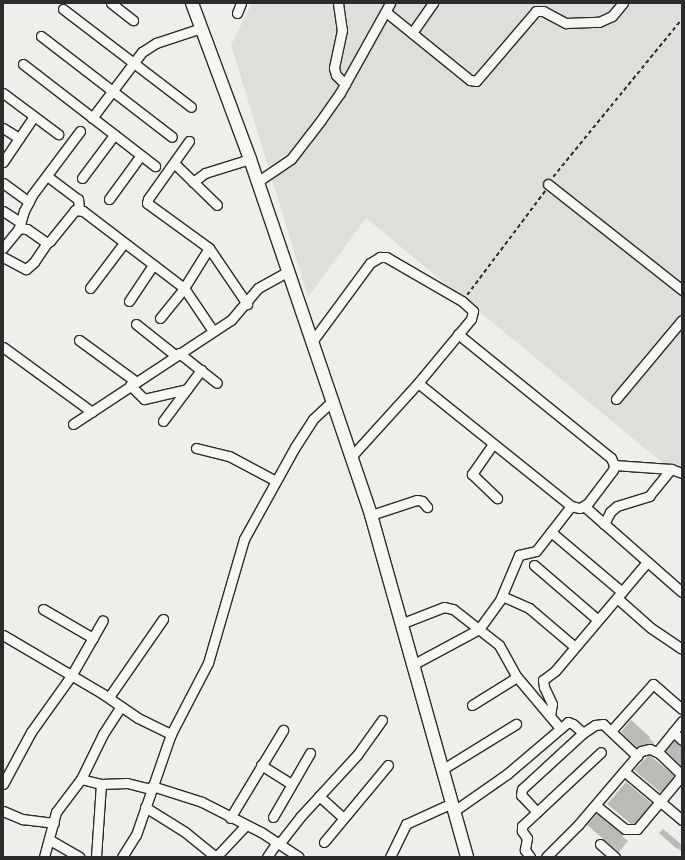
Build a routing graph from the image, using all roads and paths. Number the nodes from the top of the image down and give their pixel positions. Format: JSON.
{"nodes":[{"id":1,"x":112,"y":3,"type":"edge"},
{"id":2,"x":192,"y":3,"type":"edge"},
{"id":3,"x":241,"y":3,"type":"edge"},
{"id":4,"x":338,"y":3,"type":"edge"},
{"id":5,"x":390,"y":3,"type":"edge"},
{"id":6,"x":433,"y":3,"type":"edge"},
{"id":7,"x":623,"y":3,"type":"edge"},
{"id":8,"x":63,"y":9,"type":"dead end"},
{"id":9,"x":386,"y":12,"type":"junction"},
{"id":10,"x":237,"y":13,"type":"dead end"},
{"id":11,"x":682,"y":19,"type":"edge"},
{"id":12,"x":134,"y":20,"type":"dead end"},
{"id":13,"x":201,"y":28,"type":"junction"},
{"id":14,"x":412,"y":33,"type":"junction"},
{"id":15,"x":41,"y":36,"type":"dead end"},
{"id":16,"x":133,"y":62,"type":"junction"},
{"id":17,"x":23,"y":64,"type":"dead end"},
{"id":18,"x":345,"y":84,"type":"junction"},
{"id":19,"x":112,"y":90,"type":"junction"},
{"id":20,"x":3,"y":93,"type":"edge"},
{"id":21,"x":191,"y":107,"type":"dead end"},
{"id":22,"x":34,"y":116,"type":"junction"},
{"id":23,"x":92,"y":118,"type":"junction"},
{"id":24,"x":3,"y":128,"type":"edge"},
{"id":25,"x":80,"y":131,"type":"dead end"},
{"id":26,"x":58,"y":134,"type":"dead end"},
{"id":27,"x":114,"y":135,"type":"junction"},
{"id":28,"x":172,"y":137,"type":"dead end"},
{"id":29,"x":19,"y":138,"type":"junction"},
{"id":30,"x":189,"y":141,"type":"dead end"},
{"id":31,"x":141,"y":156,"type":"junction"},
{"id":32,"x":250,"y":159,"type":"junction"},
{"id":33,"x":3,"y":162,"type":"edge"},
{"id":34,"x":174,"y":163,"type":"junction"},
{"id":35,"x":154,"y":166,"type":"dead end"},
{"id":36,"x":47,"y":176,"type":"junction"},
{"id":37,"x":82,"y":178,"type":"dead end"},
{"id":38,"x":193,"y":182,"type":"junction"},
{"id":39,"x":258,"y":182,"type":"junction"},
{"id":40,"x":3,"y":183,"type":"edge"},
{"id":41,"x":548,"y":184,"type":"junction"},
{"id":42,"x":109,"y":199,"type":"dead end"},
{"id":43,"x":29,"y":202,"type":"junction"},
{"id":44,"x":217,"y":205,"type":"dead end"},
{"id":45,"x":79,"y":209,"type":"junction"},
{"id":46,"x":3,"y":211,"type":"edge"},
{"id":47,"x":20,"y":225,"type":"junction"},
{"id":48,"x":124,"y":242,"type":"junction"},
{"id":49,"x":47,"y":243,"type":"junction"},
{"id":50,"x":3,"y":248,"type":"edge"},
{"id":51,"x":209,"y":248,"type":"junction"},
{"id":52,"x":3,"y":257,"type":"edge"},
{"id":53,"x":153,"y":265,"type":"junction"},
{"id":54,"x":289,"y":271,"type":"junction"},
{"id":55,"x":90,"y":288,"type":"dead end"},
{"id":56,"x":184,"y":288,"type":"junction"},
{"id":57,"x":682,"y":290,"type":"edge"},
{"id":58,"x":129,"y":301,"type":"dead end"},
{"id":59,"x":462,"y":302,"type":"junction"},
{"id":60,"x":247,"y":304,"type":"junction"},
{"id":61,"x":160,"y":318,"type":"dead end"},
{"id":62,"x":682,"y":320,"type":"edge"},
{"id":63,"x":136,"y":324,"type":"dead end"},
{"id":64,"x":213,"y":331,"type":"junction"},
{"id":65,"x":458,"y":334,"type":"junction"},
{"id":66,"x":79,"y":340,"type":"dead end"},
{"id":67,"x":311,"y":343,"type":"junction"},
{"id":68,"x":3,"y":347,"type":"edge"},
{"id":69,"x":177,"y":354,"type":"junction"},
{"id":70,"x":201,"y":370,"type":"junction"},
{"id":71,"x":133,"y":383,"type":"junction"},
{"id":72,"x":217,"y":383,"type":"dead end"},
{"id":73,"x":418,"y":383,"type":"junction"},
{"id":74,"x":187,"y":389,"type":"junction"},
{"id":75,"x":616,"y":399,"type":"dead end"},
{"id":76,"x":332,"y":401,"type":"junction"},
{"id":77,"x":92,"y":412,"type":"junction"},
{"id":78,"x":162,"y":421,"type":"dead end"},
{"id":79,"x":73,"y":424,"type":"dead end"},
{"id":80,"x":493,"y":444,"type":"junction"},
{"id":81,"x":196,"y":448,"type":"dead end"},
{"id":82,"x":351,"y":457,"type":"junction"},
{"id":83,"x":614,"y":465,"type":"junction"},
{"id":84,"x":671,"y":469,"type":"junction"},
{"id":85,"x":682,"y":474,"type":"edge"},
{"id":86,"x":276,"y":480,"type":"junction"},
{"id":87,"x":497,"y":498,"type":"dead end"},
{"id":88,"x":571,"y":506,"type":"junction"},
{"id":89,"x":584,"y":506,"type":"junction"},
{"id":90,"x":427,"y":507,"type":"dead end"},
{"id":91,"x":371,"y":515,"type":"junction"},
{"id":92,"x":604,"y":524,"type":"junction"},
{"id":93,"x":551,"y":532,"type":"junction"},
{"id":94,"x":647,"y":562,"type":"junction"},
{"id":95,"x":534,"y":565,"type":"dead end"},
{"id":96,"x":682,"y":592,"type":"edge"},
{"id":97,"x":620,"y":595,"type":"junction"},
{"id":98,"x":502,"y":596,"type":"junction"},
{"id":99,"x":43,"y":609,"type":"dead end"},
{"id":100,"x":163,"y":619,"type":"dead end"},
{"id":101,"x":103,"y":620,"type":"dead end"},
{"id":102,"x":598,"y":620,"type":"junction"},
{"id":103,"x":403,"y":623,"type":"junction"},
{"id":104,"x":479,"y":629,"type":"junction"},
{"id":105,"x":3,"y":635,"type":"edge"},
{"id":106,"x":93,"y":638,"type":"junction"},
{"id":107,"x":575,"y":647,"type":"junction"},
{"id":108,"x":682,"y":649,"type":"edge"},
{"id":109,"x":414,"y":664,"type":"junction"},
{"id":110,"x":70,"y":676,"type":"junction"},
{"id":111,"x":517,"y":677,"type":"junction"},
{"id":112,"x":109,"y":697,"type":"junction"},
{"id":113,"x":472,"y":705,"type":"dead end"},
{"id":114,"x":121,"y":706,"type":"junction"},
{"id":115,"x":682,"y":709,"type":"edge"},
{"id":116,"x":550,"y":716,"type":"junction"},
{"id":117,"x":382,"y":720,"type":"dead end"},
{"id":118,"x":682,"y":721,"type":"edge"},
{"id":119,"x":516,"y":724,"type":"dead end"},
{"id":120,"x":560,"y":728,"type":"junction"},
{"id":121,"x":283,"y":730,"type":"dead end"},
{"id":122,"x":612,"y":732,"type":"junction"},
{"id":123,"x":673,"y":732,"type":"junction"},
{"id":124,"x":583,"y":733,"type":"junction"},
{"id":125,"x":171,"y":734,"type":"junction"},
{"id":126,"x":682,"y":740,"type":"edge"},
{"id":127,"x":600,"y":752,"type":"dead end"},
{"id":128,"x":657,"y":752,"type":"junction"},
{"id":129,"x":310,"y":753,"type":"dead end"},
{"id":130,"x":637,"y":756,"type":"junction"},
{"id":131,"x":262,"y":765,"type":"junction"},
{"id":132,"x":388,"y":765,"type":"dead end"},
{"id":133,"x":443,"y":769,"type":"junction"},
{"id":134,"x":625,"y":772,"type":"junction"},
{"id":135,"x":81,"y":779,"type":"junction"},
{"id":136,"x":3,"y":784,"type":"edge"},
{"id":137,"x":101,"y":784,"type":"junction"},
{"id":138,"x":291,"y":784,"type":"junction"},
{"id":139,"x":151,"y":787,"type":"junction"},
{"id":140,"x":319,"y":796,"type":"junction"},
{"id":141,"x":659,"y":801,"type":"junction"},
{"id":142,"x":595,"y":805,"type":"junction"},
{"id":143,"x":145,"y":807,"type":"junction"},
{"id":144,"x":454,"y":807,"type":"junction"},
{"id":145,"x":3,"y":811,"type":"edge"},
{"id":146,"x":537,"y":812,"type":"junction"},
{"id":147,"x":273,"y":817,"type":"dead end"},
{"id":148,"x":342,"y":817,"type":"junction"},
{"id":149,"x":230,"y":818,"type":"junction"},
{"id":150,"x":682,"y":820,"type":"edge"},
{"id":151,"x":54,"y":824,"type":"junction"},
{"id":152,"x":246,"y":825,"type":"junction"},
{"id":153,"x":50,"y":840,"type":"junction"},
{"id":154,"x":324,"y":842,"type":"dead end"},
{"id":155,"x":278,"y":843,"type":"junction"},
{"id":156,"x":600,"y":844,"type":"dead end"},
{"id":157,"x":44,"y":857,"type":"edge"},
{"id":158,"x":80,"y":857,"type":"edge"},
{"id":159,"x":96,"y":857,"type":"edge"},
{"id":160,"x":122,"y":857,"type":"edge"},
{"id":161,"x":216,"y":857,"type":"edge"},
{"id":162,"x":267,"y":857,"type":"edge"},
{"id":163,"x":299,"y":857,"type":"edge"},
{"id":164,"x":390,"y":857,"type":"edge"},
{"id":165,"x":467,"y":857,"type":"edge"},
{"id":166,"x":530,"y":857,"type":"edge"},
{"id":167,"x":546,"y":857,"type":"edge"},
{"id":168,"x":615,"y":857,"type":"edge"}],
"edges":[{"from":1,"to":12,"type":"street"},
{"from":2,"to":13,"type":"main road"},
{"from":3,"to":10,"type":"street"},
{"from":4,"to":18,"type":"street"},
{"from":5,"to":9,"type":"street"},
{"from":6,"to":14,"type":"street"},
{"from":7,"to":14,"type":"street"},
{"from":8,"to":16,"type":"street"},
{"from":9,"to":14,"type":"street"},
{"from":9,"to":18,"type":"street"},
{"from":11,"to":41,"type":"path"},
{"from":13,"to":16,"type":"street"},
{"from":13,"to":32,"type":"main road"},
{"from":15,"to":19,"type":"street"},
{"from":16,"to":19,"type":"street"},
{"from":16,"to":21,"type":"street"},
{"from":17,"to":23,"type":"street"},
{"from":18,"to":39,"type":"street"},
{"from":19,"to":23,"type":"street"},
{"from":19,"to":28,"type":"street"},
{"from":20,"to":22,"type":"street"},
{"from":22,"to":26,"type":"street"},
{"from":22,"to":29,"type":"street"},
{"from":23,"to":27,"type":"street"},
{"from":24,"to":29,"type":"street"},
{"from":25,"to":36,"type":"street"},
{"from":27,"to":31,"type":"street"},
{"from":27,"to":37,"type":"street"},
{"from":29,"to":33,"type":"street"},
{"from":30,"to":34,"type":"street"},
{"from":31,"to":35,"type":"street"},
{"from":31,"to":42,"type":"street"},
{"from":32,"to":38,"type":"street"},
{"from":32,"to":39,"type":"main road"},
{"from":34,"to":38,"type":"street"},
{"from":34,"to":51,"type":"street"},
{"from":36,"to":43,"type":"street"},
{"from":36,"to":45,"type":"street"},
{"from":38,"to":44,"type":"street"},
{"from":39,"to":54,"type":"main road"},
{"from":40,"to":43,"type":"street"},
{"from":41,"to":57,"type":"street"},
{"from":41,"to":59,"type":"path"},
{"from":43,"to":47,"type":"street"},
{"from":45,"to":48,"type":"street"},
{"from":45,"to":49,"type":"street"},
{"from":46,"to":47,"type":"street"},
{"from":47,"to":49,"type":"street"},
{"from":47,"to":50,"type":"street"},
{"from":48,"to":53,"type":"street"},
{"from":48,"to":55,"type":"street"},
{"from":49,"to":52,"type":"street"},
{"from":51,"to":56,"type":"street"},
{"from":51,"to":60,"type":"street"},
{"from":53,"to":56,"type":"street"},
{"from":53,"to":58,"type":"street"},
{"from":54,"to":60,"type":"street"},
{"from":54,"to":67,"type":"main road"},
{"from":56,"to":61,"type":"street"},
{"from":56,"to":64,"type":"street"},
{"from":59,"to":65,"type":"street"},
{"from":59,"to":67,"type":"street"},
{"from":60,"to":64,"type":"street"},
{"from":62,"to":75,"type":"street"},
{"from":63,"to":69,"type":"street"},
{"from":64,"to":69,"type":"street"},
{"from":65,"to":73,"type":"street"},
{"from":65,"to":83,"type":"street"},
{"from":66,"to":71,"type":"street"},
{"from":67,"to":76,"type":"main road"},
{"from":68,"to":77,"type":"street"},
{"from":69,"to":70,"type":"street"},
{"from":69,"to":71,"type":"street"},
{"from":70,"to":72,"type":"street"},
{"from":70,"to":74,"type":"street"},
{"from":71,"to":74,"type":"street"},
{"from":71,"to":77,"type":"street"},
{"from":73,"to":80,"type":"street"},
{"from":73,"to":82,"type":"street"},
{"from":74,"to":78,"type":"street"},
{"from":76,"to":82,"type":"main road"},
{"from":76,"to":86,"type":"street"},
{"from":77,"to":79,"type":"street"},
{"from":80,"to":87,"type":"street"},
{"from":80,"to":88,"type":"street"},
{"from":81,"to":86,"type":"street"},
{"from":82,"to":91,"type":"main road"},
{"from":83,"to":84,"type":"street"},
{"from":83,"to":89,"type":"street"},
{"from":84,"to":85,"type":"street"},
{"from":84,"to":92,"type":"street"},
{"from":86,"to":125,"type":"street"},
{"from":88,"to":89,"type":"street"},
{"from":88,"to":93,"type":"street"},
{"from":89,"to":92,"type":"street"},
{"from":90,"to":91,"type":"street"},
{"from":91,"to":103,"type":"main road"},
{"from":92,"to":94,"type":"street"},
{"from":93,"to":97,"type":"street"},
{"from":93,"to":98,"type":"street"},
{"from":94,"to":96,"type":"street"},
{"from":94,"to":97,"type":"street"},
{"from":95,"to":102,"type":"street"},
{"from":97,"to":102,"type":"street"},
{"from":97,"to":108,"type":"street"},
{"from":98,"to":104,"type":"street"},
{"from":98,"to":107,"type":"street"},
{"from":99,"to":106,"type":"street"},
{"from":100,"to":112,"type":"street"},
{"from":101,"to":106,"type":"street"},
{"from":102,"to":107,"type":"street"},
{"from":103,"to":104,"type":"street"},
{"from":103,"to":109,"type":"main road"},
{"from":104,"to":109,"type":"street"},
{"from":104,"to":111,"type":"street"},
{"from":105,"to":110,"type":"street"},
{"from":106,"to":110,"type":"street"},
{"from":107,"to":116,"type":"street"},
{"from":109,"to":133,"type":"main road"},
{"from":110,"to":112,"type":"street"},
{"from":110,"to":136,"type":"street"},
{"from":111,"to":113,"type":"street"},
{"from":111,"to":116,"type":"street"},
{"from":112,"to":114,"type":"street"},
{"from":114,"to":125,"type":"street"},
{"from":114,"to":135,"type":"street"},
{"from":115,"to":122,"type":"street"},
{"from":116,"to":120,"type":"street"},
{"from":117,"to":140,"type":"street"},
{"from":118,"to":123,"type":"street"},
{"from":119,"to":133,"type":"street"},
{"from":120,"to":124,"type":"street"},
{"from":120,"to":144,"type":"street"},
{"from":121,"to":131,"type":"street"},
{"from":122,"to":124,"type":"street"},
{"from":122,"to":130,"type":"street"},
{"from":123,"to":126,"type":"street"},
{"from":123,"to":128,"type":"street"},
{"from":124,"to":146,"type":"street"},
{"from":125,"to":139,"type":"street"},
{"from":127,"to":146,"type":"street"},
{"from":128,"to":130,"type":"street"},
{"from":128,"to":141,"type":"street"},
{"from":129,"to":138,"type":"street"},
{"from":130,"to":134,"type":"street"},
{"from":131,"to":138,"type":"street"},
{"from":131,"to":149,"type":"street"},
{"from":132,"to":148,"type":"street"},
{"from":133,"to":144,"type":"main road"},
{"from":134,"to":141,"type":"street"},
{"from":134,"to":142,"type":"street"},
{"from":135,"to":137,"type":"street"},
{"from":135,"to":151,"type":"street"},
{"from":137,"to":139,"type":"street"},
{"from":137,"to":159,"type":"street"},
{"from":138,"to":147,"type":"street"},
{"from":139,"to":143,"type":"street"},
{"from":139,"to":149,"type":"street"},
{"from":140,"to":148,"type":"street"},
{"from":140,"to":155,"type":"street"},
{"from":141,"to":142,"type":"street"},
{"from":141,"to":150,"type":"street"},
{"from":142,"to":167,"type":"street"},
{"from":143,"to":160,"type":"street"},
{"from":143,"to":161,"type":"street"},
{"from":144,"to":164,"type":"street"},
{"from":144,"to":165,"type":"main road"},
{"from":145,"to":151,"type":"street"},
{"from":146,"to":166,"type":"street"},
{"from":148,"to":154,"type":"street"},
{"from":149,"to":152,"type":"street"},
{"from":151,"to":153,"type":"street"},
{"from":152,"to":155,"type":"street"},
{"from":152,"to":161,"type":"street"},
{"from":153,"to":157,"type":"street"},
{"from":153,"to":158,"type":"street"},
{"from":155,"to":162,"type":"street"},
{"from":155,"to":163,"type":"street"},
{"from":156,"to":168,"type":"street"}]}
